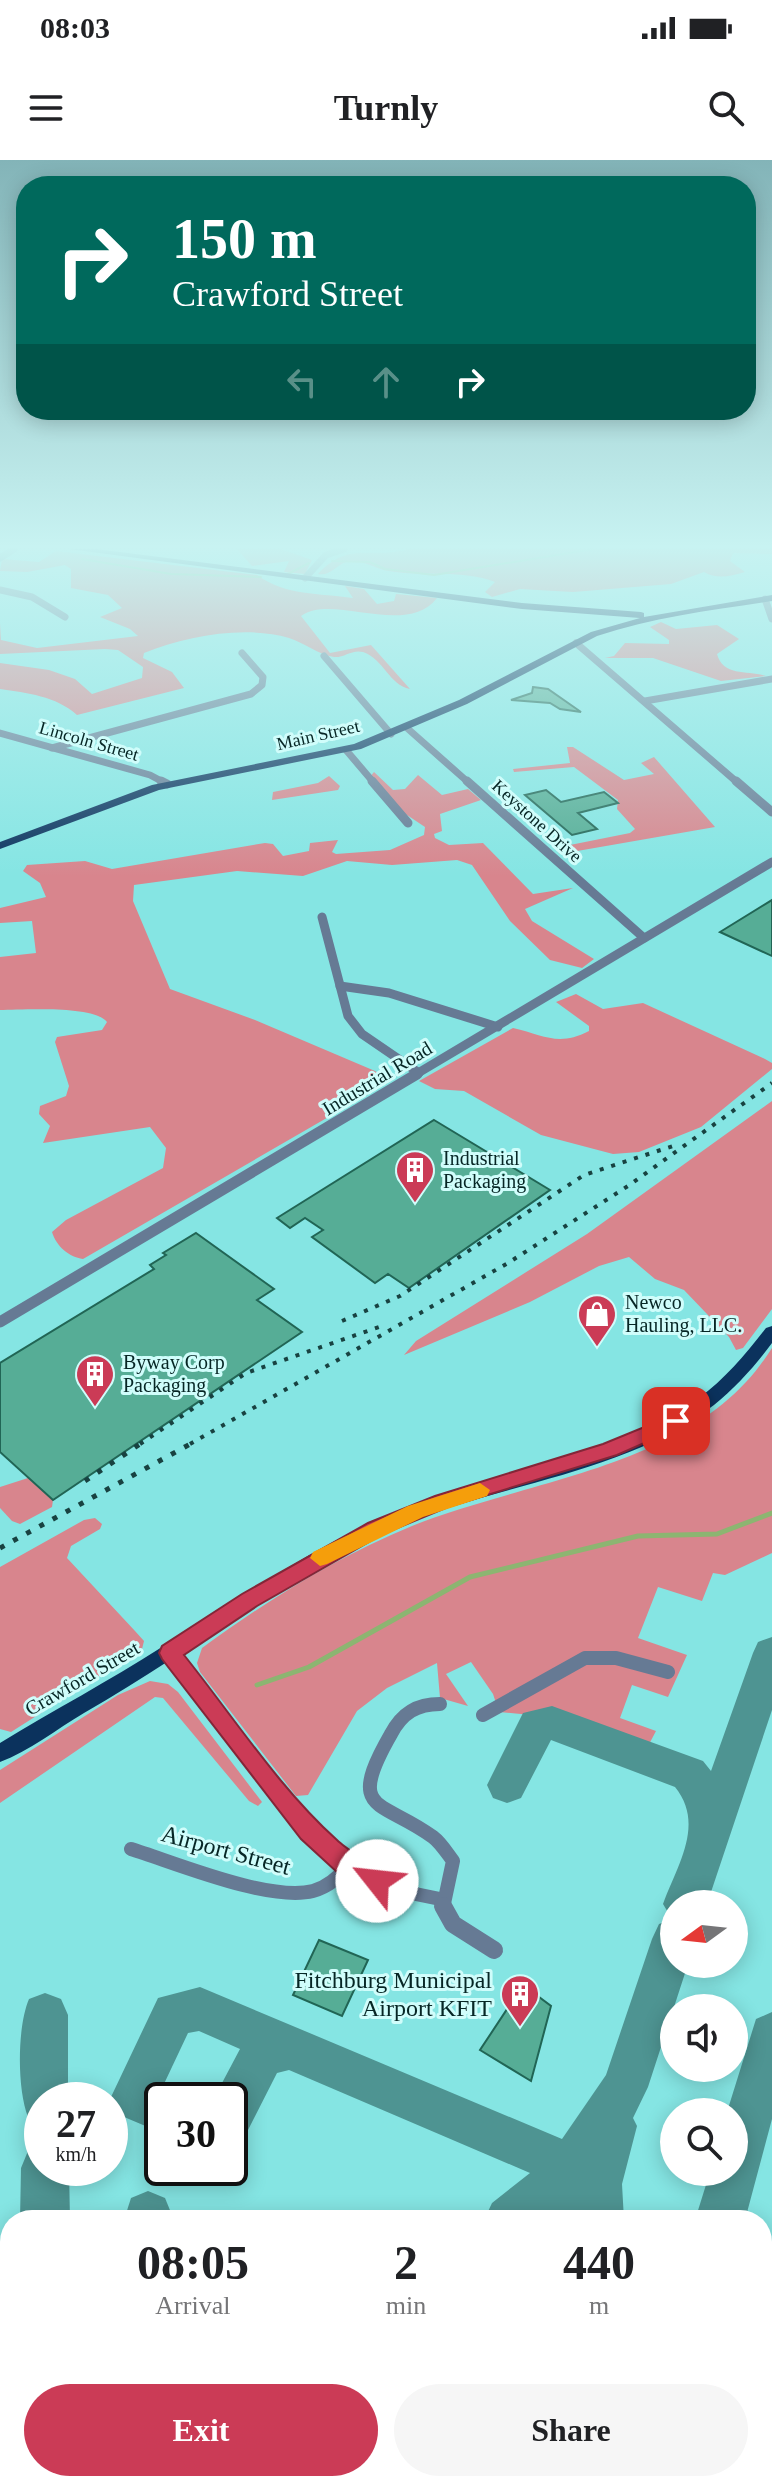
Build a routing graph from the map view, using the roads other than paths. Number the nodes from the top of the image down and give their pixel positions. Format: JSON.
{"nodes":[{"id":1,"x":246,"y":658,"type":"edge"},
{"id":2,"x":326,"y":658,"type":"edge"},
{"id":3,"x":547,"y":658,"type":"edge"},
{"id":4,"x":594,"y":658,"type":"edge"},
{"id":5,"x":772,"y":679,"type":"edge"},
{"id":6,"x":645,"y":701,"type":"junction"},
{"id":7,"x":407,"y":728,"type":"junction"},
{"id":8,"x":0,"y":733,"type":"edge"},
{"id":9,"x":391,"y":734,"type":"junction"},
{"id":10,"x":52,"y":748,"type":"junction"},
{"id":11,"x":346,"y":750,"type":"junction"},
{"id":12,"x":167,"y":784,"type":"junction"},
{"id":13,"x":772,"y":812,"type":"edge"},
{"id":14,"x":408,"y":823,"type":"dead end"},
{"id":15,"x":0,"y":846,"type":"edge"},
{"id":16,"x":772,"y":862,"type":"edge"},
{"id":17,"x":322,"y":917,"type":"dead end"},
{"id":18,"x":644,"y":938,"type":"junction"},
{"id":19,"x":340,"y":986,"type":"junction"},
{"id":20,"x":498,"y":1027,"type":"junction"},
{"id":21,"x":419,"y":1073,"type":"junction"},
{"id":22,"x":0,"y":1322,"type":"edge"},
{"id":23,"x":772,"y":1332,"type":"edge"},
{"id":24,"x":169,"y":1653,"type":"junction"},
{"id":25,"x":668,"y":1672,"type":"dead end"},
{"id":26,"x":440,"y":1704,"type":"dead end"},
{"id":27,"x":483,"y":1715,"type":"dead end"},
{"id":28,"x":0,"y":1753,"type":"edge"},
{"id":29,"x":131,"y":1849,"type":"dead end"},
{"id":30,"x":348,"y":1866,"type":"junction"},
{"id":31,"x":440,"y":1899,"type":"junction"},
{"id":32,"x":494,"y":1950,"type":"dead end"}],
"edges":[{"from":1,"to":10,"type":"street"},
{"from":2,"to":9,"type":"street"},
{"from":3,"to":7,"type":"main road","name":"Main Street"},
{"from":4,"to":6,"type":"street"},
{"from":5,"to":6,"type":"street"},
{"from":6,"to":13,"type":"street"},
{"from":7,"to":9,"type":"main road","name":"Main Street"},
{"from":7,"to":18,"type":"street","name":"Keystone Drive"},
{"from":8,"to":10,"type":"street","name":"Lincoln Street"},
{"from":9,"to":11,"type":"main road","name":"Main Street"},
{"from":10,"to":12,"type":"street","name":"Lincoln Street"},
{"from":11,"to":12,"type":"main road","name":"Main Street"},
{"from":11,"to":14,"type":"street"},
{"from":12,"to":15,"type":"main road","name":"Main Street"},
{"from":16,"to":18,"type":"street","name":"Industrial Road"},
{"from":17,"to":19,"type":"street"},
{"from":18,"to":20,"type":"street","name":"Industrial Road"},
{"from":19,"to":20,"type":"street"},
{"from":19,"to":21,"type":"street"},
{"from":20,"to":21,"type":"street","name":"Industrial Road"},
{"from":21,"to":22,"type":"street","name":"Industrial Road"},
{"from":23,"to":24,"type":"main road","name":"Crawford Street"},
{"from":24,"to":28,"type":"main road","name":"Crawford Street"},
{"from":24,"to":30,"type":"street","name":"Airport Street"},
{"from":25,"to":27,"type":"street"},
{"from":26,"to":31,"type":"street"},
{"from":29,"to":30,"type":"street","name":"Airport Street"},
{"from":30,"to":31,"type":"street","name":"Airport Street"},
{"from":31,"to":32,"type":"street"}]}
